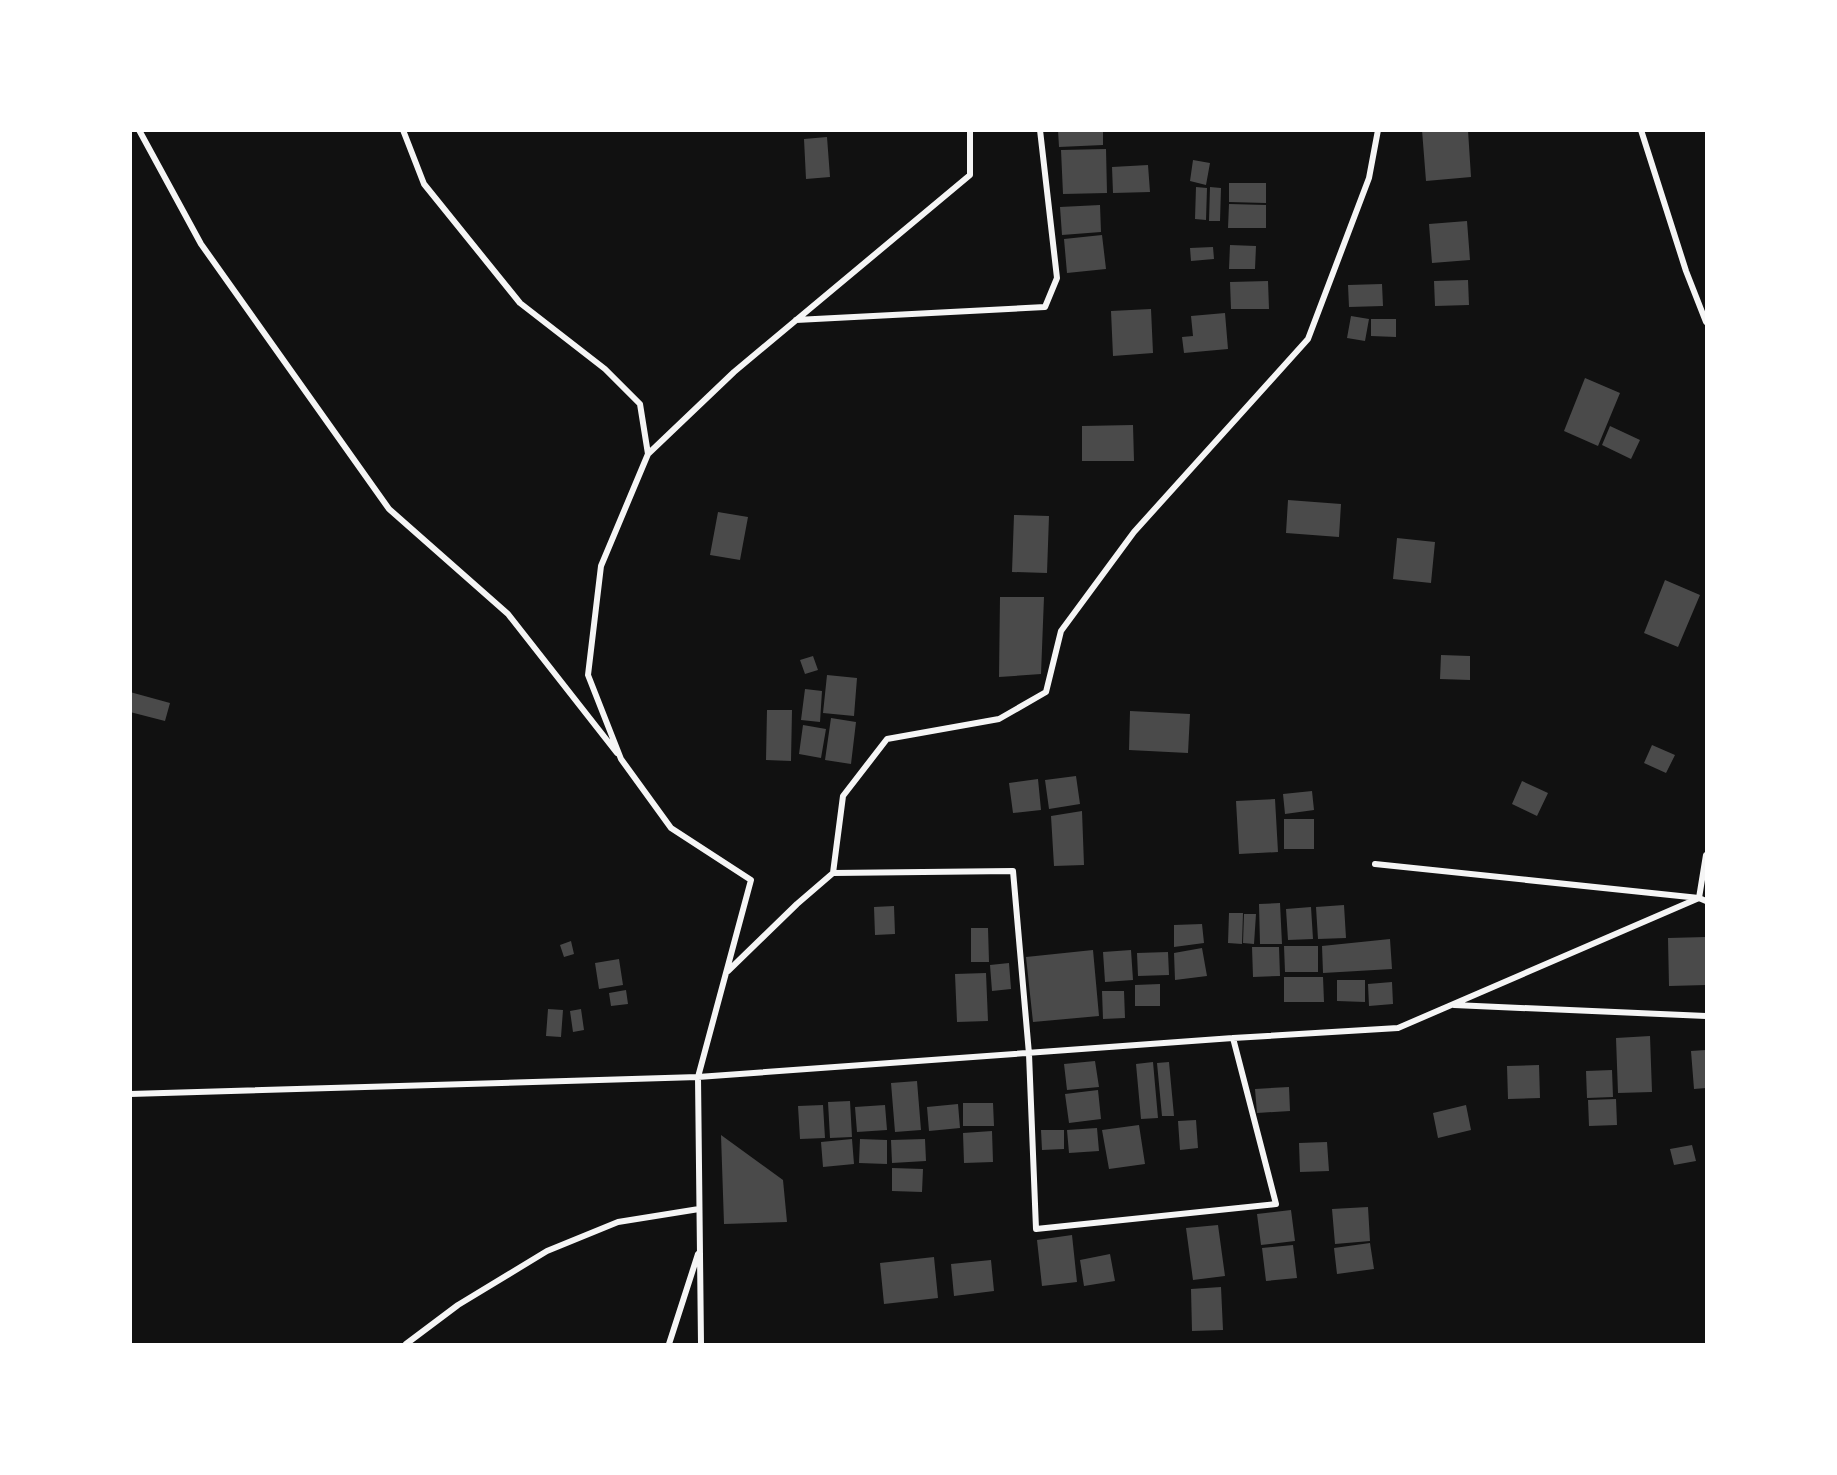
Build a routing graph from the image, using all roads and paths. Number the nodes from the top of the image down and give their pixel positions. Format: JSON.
{"nodes":[{"id":1,"x":139,"y":130,"type":"edge"},
{"id":2,"x":403,"y":130,"type":"edge"},
{"id":3,"x":970,"y":130,"type":"edge"},
{"id":4,"x":1040,"y":130,"type":"edge"},
{"id":5,"x":1378,"y":130,"type":"edge"},
{"id":6,"x":1641,"y":130,"type":"edge"},
{"id":7,"x":795,"y":321,"type":"junction"},
{"id":8,"x":1707,"y":322,"type":"edge"},
{"id":9,"x":648,"y":454,"type":"junction"},
{"id":10,"x":621,"y":759,"type":"junction"},
{"id":11,"x":1707,"y":855,"type":"edge"},
{"id":12,"x":1375,"y":864,"type":"dead end"},
{"id":13,"x":833,"y":873,"type":"junction"},
{"id":14,"x":1699,"y":898,"type":"junction"},
{"id":15,"x":1707,"y":901,"type":"edge"},
{"id":16,"x":728,"y":972,"type":"junction"},
{"id":17,"x":1450,"y":1005,"type":"junction"},
{"id":18,"x":1707,"y":1016,"type":"edge"},
{"id":19,"x":1233,"y":1038,"type":"junction"},
{"id":20,"x":1029,"y":1054,"type":"junction"},
{"id":21,"x":698,"y":1077,"type":"junction"},
{"id":22,"x":130,"y":1094,"type":"edge"},
{"id":23,"x":699,"y":1209,"type":"junction"},
{"id":24,"x":700,"y":1246,"type":"junction"},
{"id":25,"x":406,"y":1344,"type":"edge"},
{"id":26,"x":669,"y":1344,"type":"edge"},
{"id":27,"x":701,"y":1344,"type":"edge"}],
"edges":[{"from":1,"to":10,"type":"street"},
{"from":2,"to":9,"type":"street"},
{"from":3,"to":7,"type":"street"},
{"from":4,"to":7,"type":"street"},
{"from":5,"to":13,"type":"street"},
{"from":6,"to":8,"type":"street"},
{"from":7,"to":9,"type":"street"},
{"from":9,"to":10,"type":"street"},
{"from":10,"to":16,"type":"street"},
{"from":11,"to":14,"type":"street"},
{"from":12,"to":14,"type":"street"},
{"from":13,"to":16,"type":"street"},
{"from":13,"to":20,"type":"street"},
{"from":14,"to":15,"type":"street"},
{"from":14,"to":17,"type":"street"},
{"from":16,"to":21,"type":"street"},
{"from":17,"to":18,"type":"street"},
{"from":17,"to":19,"type":"street"},
{"from":19,"to":20,"type":"street"},
{"from":19,"to":20,"type":"street"},
{"from":20,"to":21,"type":"street"},
{"from":21,"to":22,"type":"street"},
{"from":21,"to":23,"type":"street"},
{"from":23,"to":24,"type":"street"},
{"from":23,"to":25,"type":"street"},
{"from":24,"to":26,"type":"street"},
{"from":24,"to":27,"type":"street"}]}
